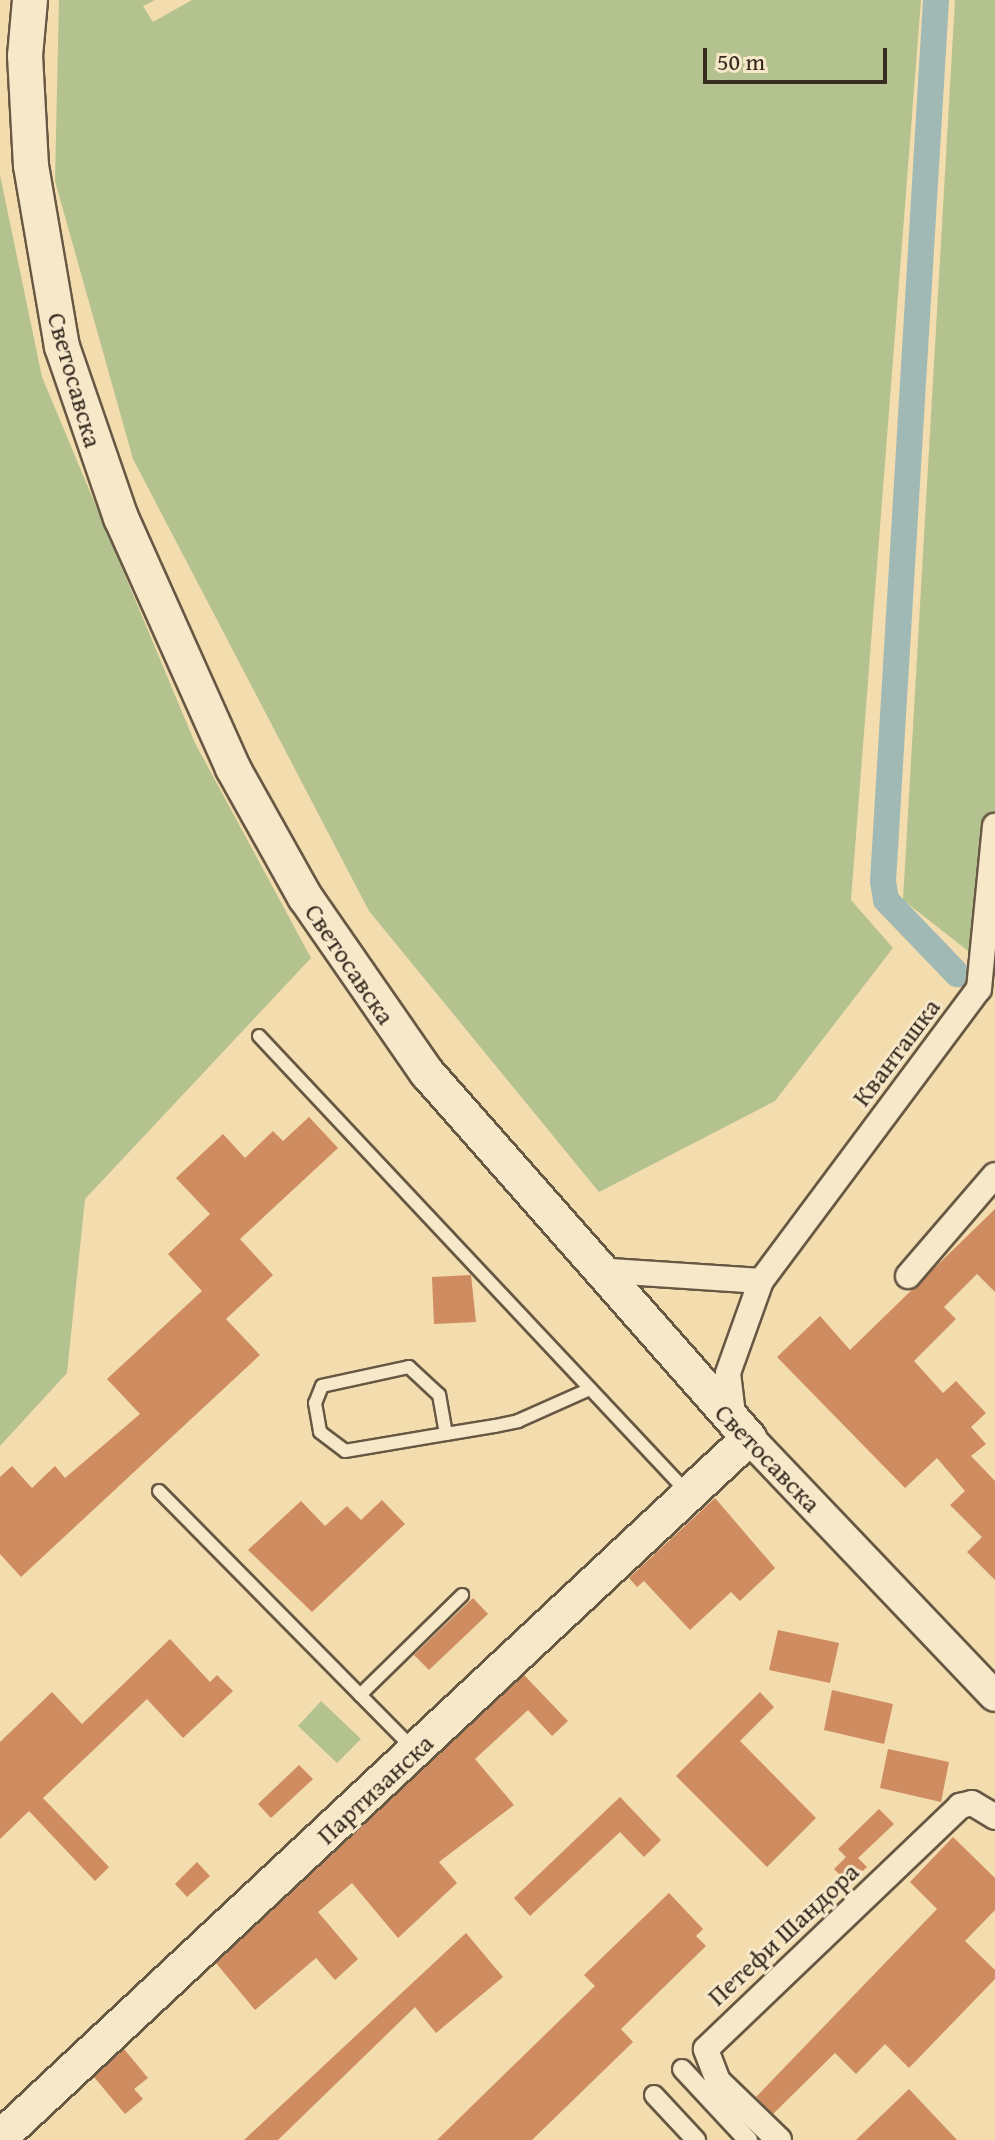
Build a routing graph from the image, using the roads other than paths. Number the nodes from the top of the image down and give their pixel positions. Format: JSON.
{"nodes":[{"id":1,"x":12,"y":0,"type":"edge"},
{"id":2,"x":30,"y":0,"type":"edge"},
{"id":3,"x":25,"y":56,"type":"junction"},
{"id":4,"x":995,"y":826,"type":"edge"},
{"id":5,"x":987,"y":994,"type":"edge"},
{"id":6,"x":259,"y":1036,"type":"dead end"},
{"id":7,"x":995,"y":1175,"type":"edge"},
{"id":8,"x":594,"y":1270,"type":"junction"},
{"id":9,"x":908,"y":1276,"type":"dead end"},
{"id":10,"x":761,"y":1281,"type":"junction"},
{"id":11,"x":590,"y":1389,"type":"junction"},
{"id":12,"x":741,"y":1430,"type":"junction"},
{"id":13,"x":446,"y":1434,"type":"junction"},
{"id":14,"x":159,"y":1491,"type":"dead end"},
{"id":15,"x":689,"y":1494,"type":"junction"},
{"id":16,"x":462,"y":1595,"type":"dead end"},
{"id":17,"x":360,"y":1695,"type":"junction"},
{"id":18,"x":995,"y":1696,"type":"edge"},
{"id":19,"x":415,"y":1751,"type":"junction"},
{"id":20,"x":995,"y":1817,"type":"edge"},
{"id":21,"x":682,"y":2069,"type":"dead end"},
{"id":22,"x":654,"y":2095,"type":"dead end"},
{"id":23,"x":0,"y":2138,"type":"edge"},
{"id":24,"x":696,"y":2140,"type":"edge"},
{"id":25,"x":748,"y":2140,"type":"edge"},
{"id":26,"x":779,"y":2140,"type":"edge"}],
"edges":[{"from":1,"to":3,"type":"main road"},
{"from":2,"to":3,"type":"main road"},
{"from":3,"to":8,"type":"main road","name":"Светосавска"},
{"from":4,"to":5,"type":"street","name":"Кванташка"},
{"from":5,"to":10,"type":"street","name":"Кванташка"},
{"from":6,"to":11,"type":"lane"},
{"from":7,"to":9,"type":"street"},
{"from":8,"to":10,"type":"street"},
{"from":8,"to":12,"type":"main road","name":"Светосавска"},
{"from":10,"to":12,"type":"street","name":"Кванташка"},
{"from":11,"to":13,"type":"lane"},
{"from":11,"to":15,"type":"lane"},
{"from":12,"to":15,"type":"main road","name":"Партизанска"},
{"from":12,"to":18,"type":"street","name":"Светосавска"},
{"from":13,"to":13,"type":"lane"},
{"from":14,"to":17,"type":"lane"},
{"from":15,"to":19,"type":"main road","name":"Партизанска"},
{"from":16,"to":17,"type":"lane"},
{"from":17,"to":19,"type":"lane"},
{"from":19,"to":23,"type":"main road","name":"Партизанска"},
{"from":20,"to":26,"type":"street","name":"Петефи Шандора"},
{"from":21,"to":25,"type":"street"},
{"from":22,"to":24,"type":"street"}]}
